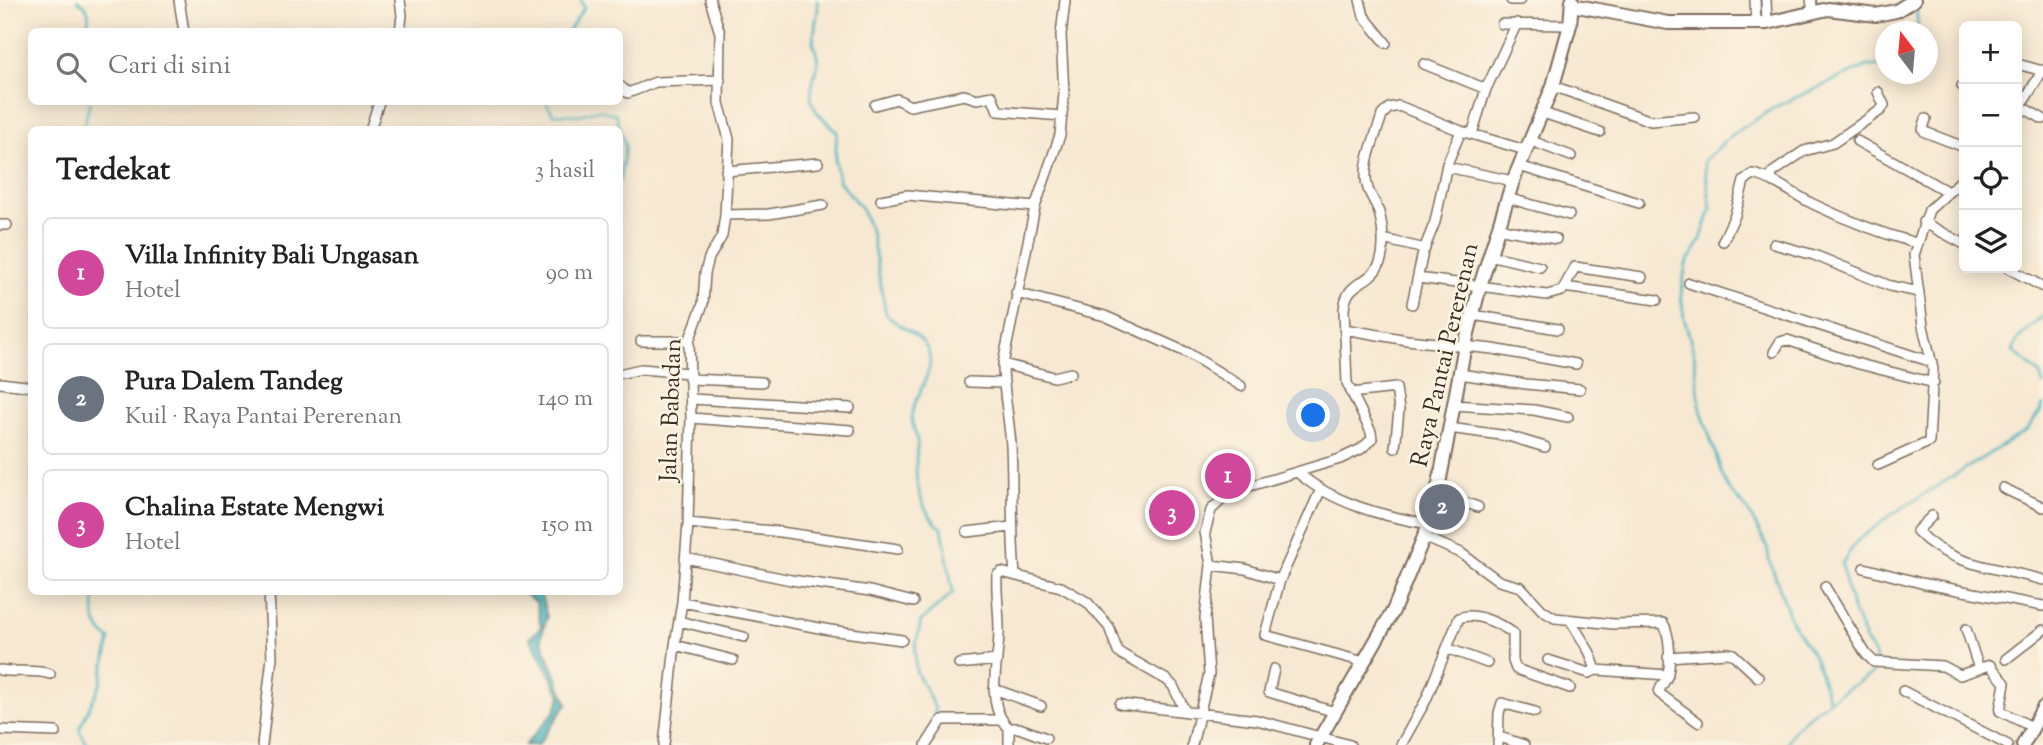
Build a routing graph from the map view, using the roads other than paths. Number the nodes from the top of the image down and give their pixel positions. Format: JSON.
{"nodes":[{"id":1,"x":179,"y":0,"type":"edge"},
{"id":2,"x":400,"y":0,"type":"edge"},
{"id":3,"x":710,"y":0,"type":"edge"},
{"id":4,"x":1065,"y":0,"type":"edge"},
{"id":5,"x":1360,"y":0,"type":"edge"},
{"id":6,"x":1511,"y":0,"type":"edge"},
{"id":7,"x":1520,"y":0,"type":"edge"},
{"id":8,"x":1755,"y":0,"type":"edge"},
{"id":9,"x":1766,"y":0,"type":"edge"},
{"id":10,"x":1914,"y":0,"type":"edge"},
{"id":11,"x":1572,"y":2,"type":"edge"},
{"id":12,"x":1812,"y":6,"type":"edge"},
{"id":13,"x":1517,"y":23,"type":"junction"},
{"id":14,"x":1762,"y":23,"type":"junction"},
{"id":15,"x":1502,"y":24,"type":"dead end"},
{"id":16,"x":1570,"y":25,"type":"junction"},
{"id":17,"x":183,"y":28,"type":"edge"},
{"id":18,"x":400,"y":28,"type":"edge"},
{"id":19,"x":1386,"y":43,"type":"dead end"},
{"id":20,"x":1424,"y":64,"type":"dead end"},
{"id":21,"x":2022,"y":66,"type":"edge"},
{"id":22,"x":2042,"y":72,"type":"edge"},
{"id":23,"x":720,"y":80,"type":"junction"},
{"id":24,"x":1553,"y":86,"type":"junction"},
{"id":25,"x":623,"y":89,"type":"edge"},
{"id":26,"x":1486,"y":89,"type":"junction"},
{"id":27,"x":1878,"y":92,"type":"dead end"},
{"id":28,"x":2022,"y":101,"type":"edge"},
{"id":29,"x":378,"y":105,"type":"edge"},
{"id":30,"x":875,"y":105,"type":"dead end"},
{"id":31,"x":2022,"y":107,"type":"edge"},
{"id":32,"x":1541,"y":112,"type":"junction"},
{"id":33,"x":1062,"y":116,"type":"junction"},
{"id":34,"x":1694,"y":117,"type":"dead end"},
{"id":35,"x":1926,"y":119,"type":"dead end"},
{"id":36,"x":2043,"y":119,"type":"edge"},
{"id":37,"x":371,"y":126,"type":"edge"},
{"id":38,"x":1461,"y":131,"type":"junction"},
{"id":39,"x":1600,"y":132,"type":"dead end"},
{"id":40,"x":1472,"y":134,"type":"junction"},
{"id":41,"x":1857,"y":141,"type":"dead end"},
{"id":42,"x":1527,"y":145,"type":"junction"},
{"id":43,"x":1959,"y":145,"type":"edge"},
{"id":44,"x":1571,"y":156,"type":"dead end"},
{"id":45,"x":818,"y":163,"type":"dead end"},
{"id":46,"x":1519,"y":166,"type":"junction"},
{"id":47,"x":1447,"y":167,"type":"junction"},
{"id":48,"x":726,"y":171,"type":"junction"},
{"id":49,"x":1771,"y":179,"type":"junction"},
{"id":50,"x":1513,"y":181,"type":"junction"},
{"id":51,"x":1959,"y":182,"type":"edge"},
{"id":52,"x":1948,"y":192,"type":"junction"},
{"id":53,"x":1507,"y":198,"type":"junction"},
{"id":54,"x":881,"y":200,"type":"dead end"},
{"id":55,"x":1639,"y":203,"type":"dead end"},
{"id":56,"x":823,"y":205,"type":"dead end"},
{"id":57,"x":1035,"y":207,"type":"junction"},
{"id":58,"x":725,"y":215,"type":"junction"},
{"id":59,"x":1569,"y":215,"type":"dead end"},
{"id":60,"x":1923,"y":222,"type":"junction"},
{"id":61,"x":1497,"y":228,"type":"junction"},
{"id":62,"x":1383,"y":239,"type":"junction"},
{"id":63,"x":1556,"y":239,"type":"dead end"},
{"id":64,"x":1723,"y":241,"type":"dead end"},
{"id":65,"x":1959,"y":241,"type":"edge"},
{"id":66,"x":1916,"y":243,"type":"junction"},
{"id":67,"x":1774,"y":244,"type":"dead end"},
{"id":68,"x":1424,"y":249,"type":"junction"},
{"id":69,"x":1489,"y":255,"type":"junction"},
{"id":70,"x":1540,"y":267,"type":"dead end"},
{"id":71,"x":2017,"y":273,"type":"edge"},
{"id":72,"x":1642,"y":277,"type":"dead end"},
{"id":73,"x":1418,"y":278,"type":"junction"},
{"id":74,"x":1689,"y":283,"type":"dead end"},
{"id":75,"x":1480,"y":286,"type":"junction"},
{"id":76,"x":1564,"y":287,"type":"junction"},
{"id":77,"x":2043,"y":287,"type":"edge"},
{"id":78,"x":1919,"y":292,"type":"junction"},
{"id":79,"x":1016,"y":293,"type":"junction"},
{"id":80,"x":1657,"y":300,"type":"dead end"},
{"id":81,"x":1412,"y":304,"type":"dead end"},
{"id":82,"x":1473,"y":314,"type":"junction"},
{"id":83,"x":1344,"y":329,"type":"junction"},
{"id":84,"x":1558,"y":329,"type":"dead end"},
{"id":85,"x":641,"y":341,"type":"dead end"},
{"id":86,"x":689,"y":341,"type":"junction"},
{"id":87,"x":1465,"y":345,"type":"junction"},
{"id":88,"x":1774,"y":352,"type":"dead end"},
{"id":89,"x":1932,"y":362,"type":"junction"},
{"id":90,"x":1003,"y":364,"type":"junction"},
{"id":91,"x":1576,"y":364,"type":"dead end"},
{"id":92,"x":624,"y":373,"type":"dead end"},
{"id":93,"x":1071,"y":373,"type":"dead end"},
{"id":94,"x":1460,"y":374,"type":"junction"},
{"id":95,"x":689,"y":376,"type":"junction"},
{"id":96,"x":762,"y":382,"type":"dead end"},
{"id":97,"x":969,"y":382,"type":"dead end"},
{"id":98,"x":0,"y":383,"type":"edge"},
{"id":99,"x":1003,"y":383,"type":"junction"},
{"id":100,"x":1934,"y":383,"type":"junction"},
{"id":101,"x":26,"y":386,"type":"dead end"},
{"id":102,"x":1241,"y":386,"type":"dead end"},
{"id":103,"x":1580,"y":389,"type":"dead end"},
{"id":104,"x":1351,"y":393,"type":"junction"},
{"id":105,"x":691,"y":399,"type":"junction"},
{"id":106,"x":1453,"y":405,"type":"junction"},
{"id":107,"x":850,"y":408,"type":"dead end"},
{"id":108,"x":1568,"y":417,"type":"dead end"},
{"id":109,"x":691,"y":418,"type":"junction"},
{"id":110,"x":1448,"y":428,"type":"junction"},
{"id":111,"x":850,"y":430,"type":"dead end"},
{"id":112,"x":1545,"y":447,"type":"dead end"},
{"id":113,"x":1395,"y":448,"type":"dead end"},
{"id":114,"x":1878,"y":465,"type":"dead end"},
{"id":115,"x":1297,"y":472,"type":"junction"},
{"id":116,"x":2003,"y":488,"type":"dead end"},
{"id":117,"x":1321,"y":489,"type":"junction"},
{"id":118,"x":1436,"y":494,"type":"junction"},
{"id":119,"x":1478,"y":507,"type":"dead end"},
{"id":120,"x":2043,"y":507,"type":"edge"},
{"id":121,"x":1932,"y":516,"type":"dead end"},
{"id":122,"x":688,"y":523,"type":"junction"},
{"id":123,"x":1429,"y":524,"type":"junction"},
{"id":124,"x":1011,"y":527,"type":"junction"},
{"id":125,"x":967,"y":532,"type":"dead end"},
{"id":126,"x":1424,"y":537,"type":"junction"},
{"id":127,"x":898,"y":549,"type":"dead end"},
{"id":128,"x":685,"y":558,"type":"junction"},
{"id":129,"x":1211,"y":565,"type":"junction"},
{"id":130,"x":1864,"y":568,"type":"dead end"},
{"id":131,"x":1015,"y":575,"type":"junction"},
{"id":132,"x":1280,"y":580,"type":"junction"},
{"id":133,"x":2043,"y":580,"type":"edge"},
{"id":134,"x":1825,"y":587,"type":"dead end"},
{"id":135,"x":269,"y":595,"type":"edge"},
{"id":136,"x":682,"y":602,"type":"junction"},
{"id":137,"x":913,"y":602,"type":"dead end"},
{"id":138,"x":2043,"y":606,"type":"edge"},
{"id":139,"x":679,"y":621,"type":"junction"},
{"id":140,"x":1571,"y":621,"type":"junction"},
{"id":141,"x":1966,"y":629,"type":"dead end"},
{"id":142,"x":2043,"y":630,"type":"edge"},
{"id":143,"x":744,"y":637,"type":"dead end"},
{"id":144,"x":902,"y":640,"type":"dead end"},
{"id":145,"x":675,"y":645,"type":"junction"},
{"id":146,"x":1446,"y":652,"type":"junction"},
{"id":147,"x":1668,"y":657,"type":"junction"},
{"id":148,"x":2006,"y":659,"type":"dead end"},
{"id":149,"x":733,"y":660,"type":"dead end"},
{"id":150,"x":997,"y":660,"type":"junction"},
{"id":151,"x":1548,"y":660,"type":"dead end"},
{"id":152,"x":1364,"y":662,"type":"junction"},
{"id":153,"x":1487,"y":663,"type":"dead end"},
{"id":154,"x":959,"y":664,"type":"dead end"},
{"id":155,"x":1274,"y":669,"type":"dead end"},
{"id":156,"x":1979,"y":669,"type":"junction"},
{"id":157,"x":0,"y":670,"type":"edge"},
{"id":158,"x":1596,"y":670,"type":"junction"},
{"id":159,"x":50,"y":674,"type":"dead end"},
{"id":160,"x":1668,"y":675,"type":"junction"},
{"id":161,"x":1758,"y":677,"type":"dead end"},
{"id":162,"x":1570,"y":688,"type":"dead end"},
{"id":163,"x":994,"y":689,"type":"junction"},
{"id":164,"x":1903,"y":691,"type":"dead end"},
{"id":165,"x":1120,"y":704,"type":"dead end"},
{"id":166,"x":1041,"y":706,"type":"dead end"},
{"id":167,"x":2043,"y":708,"type":"edge"},
{"id":168,"x":1185,"y":711,"type":"junction"},
{"id":169,"x":1199,"y":712,"type":"junction"},
{"id":170,"x":1335,"y":712,"type":"junction"},
{"id":171,"x":1535,"y":712,"type":"dead end"},
{"id":172,"x":1000,"y":720,"type":"junction"},
{"id":173,"x":1698,"y":722,"type":"dead end"},
{"id":174,"x":1009,"y":728,"type":"junction"},
{"id":175,"x":0,"y":730,"type":"edge"},
{"id":176,"x":56,"y":732,"type":"dead end"},
{"id":177,"x":1046,"y":737,"type":"dead end"},
{"id":178,"x":2028,"y":739,"type":"edge"},
{"id":179,"x":1319,"y":740,"type":"edge"},
{"id":180,"x":1499,"y":741,"type":"edge"},
{"id":181,"x":262,"y":745,"type":"edge"},
{"id":182,"x":664,"y":745,"type":"edge"},
{"id":183,"x":926,"y":745,"type":"edge"},
{"id":184,"x":1009,"y":745,"type":"edge"},
{"id":185,"x":1192,"y":745,"type":"edge"},
{"id":186,"x":1350,"y":745,"type":"edge"},
{"id":187,"x":1401,"y":745,"type":"edge"},
{"id":188,"x":1524,"y":745,"type":"edge"},
{"id":189,"x":2008,"y":745,"type":"edge"}],
"edges":[{"from":1,"to":17,"type":"street"},
{"from":2,"to":18,"type":"street"},
{"from":3,"to":23,"type":"street","name":"Jalan Babadan"},
{"from":4,"to":33,"type":"street"},
{"from":5,"to":19,"type":"street"},
{"from":6,"to":7,"type":"street"},
{"from":8,"to":14,"type":"street"},
{"from":9,"to":14,"type":"street"},
{"from":10,"to":12,"type":"street"},
{"from":11,"to":14,"type":"street"},
{"from":11,"to":16,"type":"street","name":"Raya Pantai Pererenan"},
{"from":12,"to":14,"type":"street"},
{"from":13,"to":15,"type":"street"},
{"from":13,"to":16,"type":"street"},
{"from":13,"to":26,"type":"street"},
{"from":16,"to":24,"type":"street","name":"Raya Pantai Pererenan"},
{"from":20,"to":26,"type":"street"},
{"from":21,"to":22,"type":"street"},
{"from":22,"to":28,"type":"street"},
{"from":23,"to":25,"type":"street"},
{"from":23,"to":48,"type":"street","name":"Jalan Babadan"},
{"from":24,"to":32,"type":"street","name":"Raya Pantai Pererenan"},
{"from":24,"to":34,"type":"street"},
{"from":26,"to":40,"type":"street"},
{"from":27,"to":49,"type":"street"},
{"from":29,"to":37,"type":"street"},
{"from":30,"to":33,"type":"street"},
{"from":31,"to":36,"type":"street"},
{"from":32,"to":39,"type":"street"},
{"from":32,"to":42,"type":"street","name":"Raya Pantai Pererenan"},
{"from":33,"to":57,"type":"street"},
{"from":35,"to":43,"type":"street"},
{"from":38,"to":40,"type":"street"},
{"from":38,"to":47,"type":"street"},
{"from":38,"to":62,"type":"street"},
{"from":40,"to":42,"type":"street"},
{"from":41,"to":52,"type":"street"},
{"from":42,"to":44,"type":"street"},
{"from":42,"to":46,"type":"street","name":"Raya Pantai Pererenan"},
{"from":45,"to":48,"type":"street"},
{"from":46,"to":50,"type":"street","name":"Raya Pantai Pererenan"},
{"from":46,"to":55,"type":"street"},
{"from":47,"to":50,"type":"street"},
{"from":47,"to":68,"type":"street"},
{"from":48,"to":58,"type":"street","name":"Jalan Babadan"},
{"from":49,"to":64,"type":"street"},
{"from":49,"to":66,"type":"street"},
{"from":50,"to":53,"type":"street","name":"Raya Pantai Pererenan"},
{"from":51,"to":52,"type":"street"},
{"from":52,"to":60,"type":"street"},
{"from":53,"to":59,"type":"street"},
{"from":53,"to":61,"type":"street","name":"Raya Pantai Pererenan"},
{"from":54,"to":57,"type":"street"},
{"from":56,"to":58,"type":"street"},
{"from":57,"to":79,"type":"street"},
{"from":58,"to":86,"type":"street","name":"Jalan Babadan"},
{"from":60,"to":65,"type":"street"},
{"from":60,"to":66,"type":"street"},
{"from":61,"to":63,"type":"street"},
{"from":61,"to":69,"type":"street","name":"Raya Pantai Pererenan"},
{"from":62,"to":68,"type":"street"},
{"from":62,"to":83,"type":"street"},
{"from":66,"to":78,"type":"street"},
{"from":67,"to":78,"type":"street"},
{"from":68,"to":73,"type":"street"},
{"from":69,"to":70,"type":"street"},
{"from":69,"to":75,"type":"street","name":"Raya Pantai Pererenan"},
{"from":71,"to":77,"type":"street"},
{"from":72,"to":76,"type":"street"},
{"from":73,"to":75,"type":"street"},
{"from":73,"to":81,"type":"street"},
{"from":74,"to":89,"type":"street"},
{"from":75,"to":76,"type":"street"},
{"from":75,"to":82,"type":"street","name":"Raya Pantai Pererenan"},
{"from":76,"to":80,"type":"street"},
{"from":78,"to":89,"type":"street"},
{"from":79,"to":90,"type":"street"},
{"from":79,"to":102,"type":"street"},
{"from":82,"to":84,"type":"street"},
{"from":82,"to":87,"type":"street","name":"Raya Pantai Pererenan"},
{"from":83,"to":87,"type":"street"},
{"from":83,"to":104,"type":"street"},
{"from":85,"to":86,"type":"street"},
{"from":86,"to":95,"type":"street","name":"Jalan Babadan"},
{"from":87,"to":91,"type":"street"},
{"from":87,"to":94,"type":"street","name":"Raya Pantai Pererenan"},
{"from":88,"to":100,"type":"street"},
{"from":89,"to":100,"type":"street"},
{"from":90,"to":93,"type":"street"},
{"from":90,"to":99,"type":"street"},
{"from":92,"to":95,"type":"street"},
{"from":94,"to":103,"type":"street"},
{"from":94,"to":106,"type":"street","name":"Raya Pantai Pererenan"},
{"from":95,"to":96,"type":"street"},
{"from":95,"to":105,"type":"street","name":"Jalan Babadan"},
{"from":97,"to":99,"type":"street"},
{"from":98,"to":101,"type":"street"},
{"from":99,"to":124,"type":"street"},
{"from":100,"to":114,"type":"street"},
{"from":104,"to":113,"type":"street"},
{"from":104,"to":115,"type":"street"},
{"from":105,"to":107,"type":"street"},
{"from":105,"to":109,"type":"street","name":"Jalan Babadan"},
{"from":106,"to":108,"type":"street"},
{"from":106,"to":110,"type":"street","name":"Raya Pantai Pererenan"},
{"from":109,"to":111,"type":"street"},
{"from":109,"to":122,"type":"street","name":"Jalan Babadan"},
{"from":110,"to":112,"type":"street"},
{"from":110,"to":118,"type":"street","name":"Raya Pantai Pererenan"},
{"from":115,"to":117,"type":"street"},
{"from":115,"to":129,"type":"street"},
{"from":116,"to":120,"type":"street"},
{"from":117,"to":123,"type":"street"},
{"from":117,"to":132,"type":"street"},
{"from":118,"to":119,"type":"street"},
{"from":118,"to":123,"type":"street","name":"Raya Pantai Pererenan"},
{"from":121,"to":133,"type":"street"},
{"from":122,"to":127,"type":"street"},
{"from":122,"to":128,"type":"street","name":"Jalan Babadan"},
{"from":123,"to":126,"type":"street","name":"Raya Pantai Pererenan"},
{"from":124,"to":125,"type":"street"},
{"from":124,"to":131,"type":"street"},
{"from":126,"to":140,"type":"street"},
{"from":126,"to":152,"type":"street","name":"Raya Pantai Pererenan"},
{"from":128,"to":136,"type":"street","name":"Jalan Babadan"},
{"from":128,"to":137,"type":"street"},
{"from":129,"to":132,"type":"street"},
{"from":129,"to":169,"type":"street"},
{"from":130,"to":138,"type":"street"},
{"from":131,"to":150,"type":"street"},
{"from":131,"to":168,"type":"street"},
{"from":132,"to":152,"type":"street"},
{"from":134,"to":156,"type":"street"},
{"from":135,"to":181,"type":"street"},
{"from":136,"to":139,"type":"street","name":"Jalan Babadan"},
{"from":136,"to":144,"type":"street"},
{"from":139,"to":143,"type":"street"},
{"from":139,"to":145,"type":"street","name":"Jalan Babadan"},
{"from":140,"to":147,"type":"street"},
{"from":140,"to":158,"type":"street"},
{"from":141,"to":156,"type":"street"},
{"from":142,"to":148,"type":"street"},
{"from":145,"to":149,"type":"street"},
{"from":145,"to":182,"type":"street","name":"Jalan Babadan"},
{"from":146,"to":153,"type":"street"},
{"from":146,"to":162,"type":"street"},
{"from":146,"to":187,"type":"street"},
{"from":147,"to":160,"type":"street"},
{"from":147,"to":161,"type":"street"},
{"from":150,"to":154,"type":"street"},
{"from":150,"to":163,"type":"street"},
{"from":151,"to":158,"type":"street"},
{"from":152,"to":170,"type":"street","name":"Raya Pantai Pererenan"},
{"from":155,"to":170,"type":"street"},
{"from":156,"to":178,"type":"street"},
{"from":157,"to":159,"type":"street"},
{"from":158,"to":160,"type":"street"},
{"from":160,"to":173,"type":"street"},
{"from":163,"to":166,"type":"street"},
{"from":163,"to":172,"type":"street"},
{"from":164,"to":189,"type":"street"},
{"from":165,"to":168,"type":"street"},
{"from":167,"to":178,"type":"street"},
{"from":168,"to":169,"type":"street"},
{"from":169,"to":179,"type":"street"},
{"from":169,"to":185,"type":"street"},
{"from":170,"to":179,"type":"street","name":"Raya Pantai Pererenan"},
{"from":171,"to":180,"type":"street"},
{"from":172,"to":174,"type":"street"},
{"from":172,"to":183,"type":"street"},
{"from":174,"to":177,"type":"street"},
{"from":174,"to":184,"type":"street"},
{"from":175,"to":176,"type":"street"},
{"from":179,"to":186,"type":"street"},
{"from":180,"to":188,"type":"street"}]}
